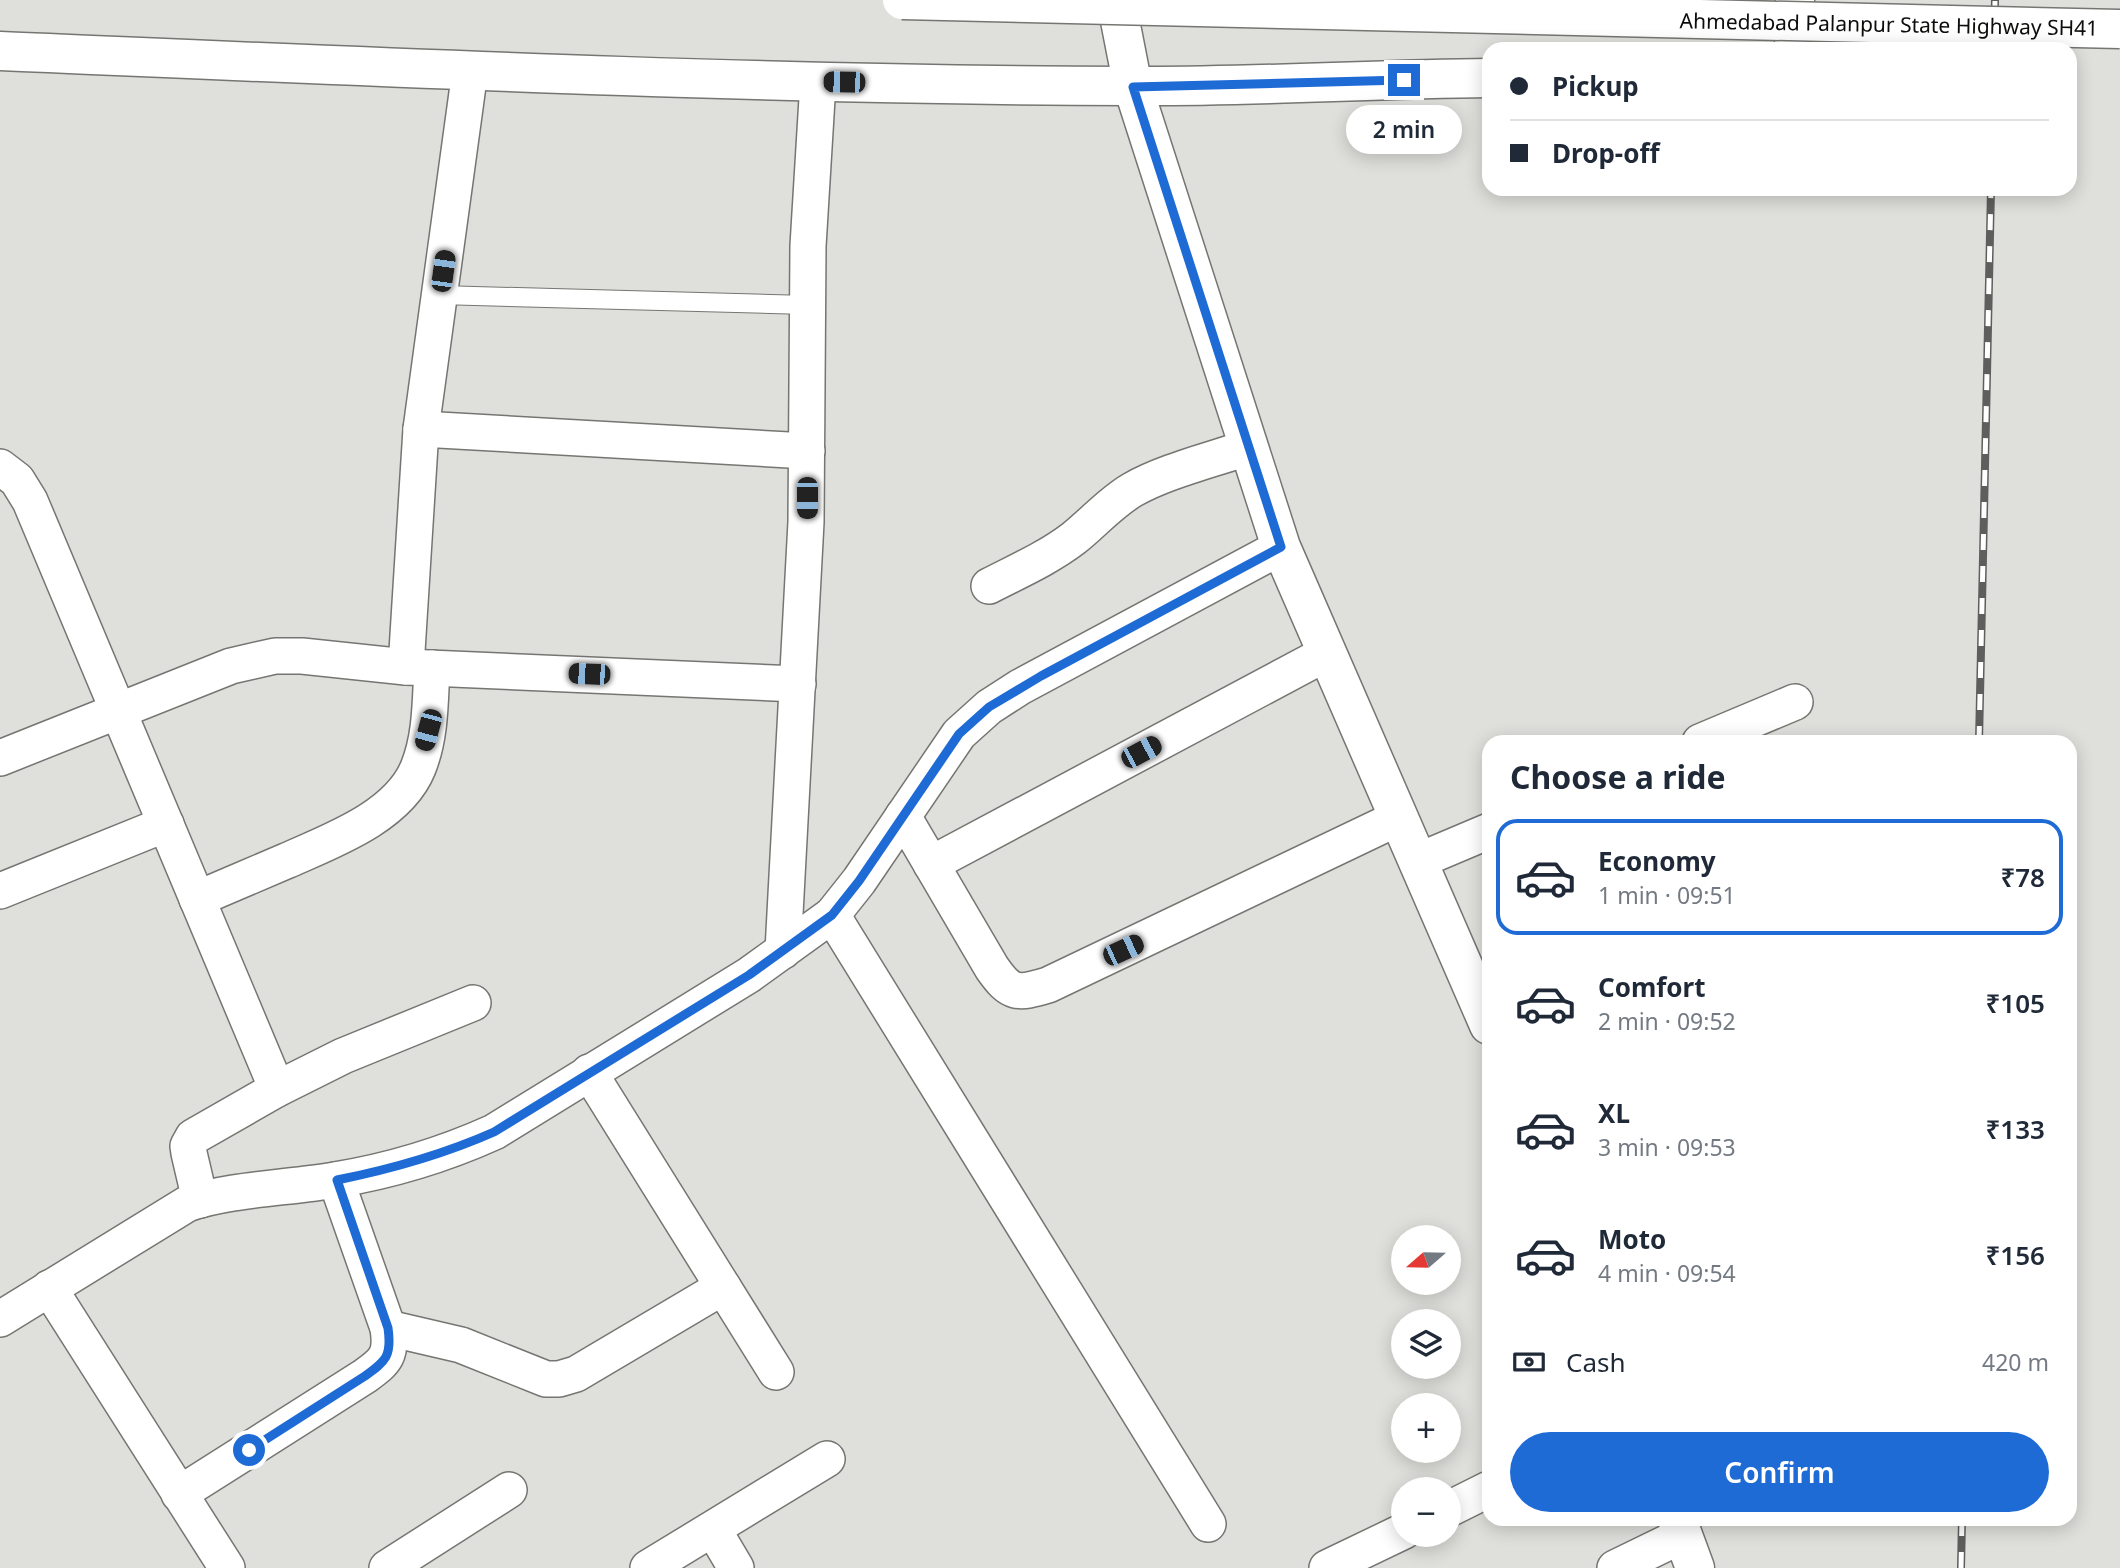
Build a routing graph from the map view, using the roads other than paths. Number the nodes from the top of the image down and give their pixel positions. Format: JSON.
{"nodes":[{"id":1,"x":902,"y":0,"type":"edge"},
{"id":2,"x":1115,"y":0,"type":"edge"},
{"id":3,"x":1795,"y":0,"type":"edge"},
{"id":4,"x":2120,"y":29,"type":"edge"},
{"id":5,"x":1794,"y":42,"type":"edge"},
{"id":6,"x":0,"y":51,"type":"edge"},
{"id":7,"x":470,"y":71,"type":"junction"},
{"id":8,"x":1482,"y":78,"type":"edge"},
{"id":9,"x":818,"y":82,"type":"junction"},
{"id":10,"x":1133,"y":87,"type":"junction"},
{"id":11,"x":439,"y":296,"type":"junction"},
{"id":12,"x":807,"y":305,"type":"junction"},
{"id":13,"x":421,"y":429,"type":"junction"},
{"id":14,"x":1249,"y":447,"type":"junction"},
{"id":15,"x":807,"y":451,"type":"junction"},
{"id":16,"x":0,"y":467,"type":"edge"},
{"id":17,"x":1281,"y":547,"type":"junction"},
{"id":18,"x":989,"y":586,"type":"dead end"},
{"id":19,"x":1327,"y":653,"type":"junction"},
{"id":20,"x":419,"y":667,"type":"junction"},
{"id":21,"x":798,"y":684,"type":"junction"},
{"id":22,"x":1795,"y":702,"type":"dead end"},
{"id":23,"x":119,"y":711,"type":"junction"},
{"id":24,"x":1717,"y":735,"type":"edge"},
{"id":25,"x":0,"y":758,"type":"edge"},
{"id":26,"x":903,"y":816,"type":"junction"},
{"id":27,"x":1398,"y":818,"type":"junction"},
{"id":28,"x":166,"y":824,"type":"junction"},
{"id":29,"x":1482,"y":834,"type":"edge"},
{"id":30,"x":1418,"y":861,"type":"junction"},
{"id":31,"x":931,"y":864,"type":"junction"},
{"id":32,"x":0,"y":891,"type":"edge"},
{"id":33,"x":197,"y":899,"type":"junction"},
{"id":34,"x":832,"y":915,"type":"junction"},
{"id":35,"x":783,"y":951,"type":"junction"},
{"id":36,"x":473,"y":1003,"type":"dead end"},
{"id":37,"x":1482,"y":1009,"type":"edge"},
{"id":38,"x":589,"y":1072,"type":"junction"},
{"id":39,"x":277,"y":1089,"type":"junction"},
{"id":40,"x":337,"y":1180,"type":"junction"},
{"id":41,"x":200,"y":1200,"type":"junction"},
{"id":42,"x":723,"y":1287,"type":"junction"},
{"id":43,"x":49,"y":1288,"type":"junction"},
{"id":44,"x":0,"y":1319,"type":"edge"},
{"id":45,"x":388,"y":1328,"type":"junction"},
{"id":46,"x":776,"y":1373,"type":"dead end"},
{"id":47,"x":827,"y":1459,"type":"dead end"},
{"id":48,"x":509,"y":1490,"type":"dead end"},
{"id":49,"x":1482,"y":1492,"type":"edge"},
{"id":50,"x":179,"y":1494,"type":"junction"},
{"id":51,"x":1461,"y":1503,"type":"edge"},
{"id":52,"x":1208,"y":1524,"type":"dead end"},
{"id":53,"x":713,"y":1529,"type":"junction"},
{"id":54,"x":1391,"y":1538,"type":"edge"},
{"id":55,"x":1685,"y":1541,"type":"edge"},
{"id":56,"x":437,"y":1555,"type":"edge"},
{"id":57,"x":1341,"y":1565,"type":"edge"},
{"id":58,"x":227,"y":1568,"type":"edge"},
{"id":59,"x":387,"y":1568,"type":"edge"},
{"id":60,"x":648,"y":1568,"type":"edge"},
{"id":61,"x":736,"y":1568,"type":"edge"},
{"id":62,"x":1615,"y":1568,"type":"edge"}],
"edges":[{"from":1,"to":4,"type":"street","name":"Ahmedabad Palanpur State Highway SH41","bridge":true},
{"from":2,"to":10,"type":"street"},
{"from":3,"to":5,"type":"street"},
{"from":6,"to":7,"type":"street"},
{"from":7,"to":9,"type":"street"},
{"from":7,"to":11,"type":"street"},
{"from":8,"to":10,"type":"street"},
{"from":9,"to":10,"type":"street"},
{"from":9,"to":12,"type":"street"},
{"from":10,"to":14,"type":"street"},
{"from":11,"to":12,"type":"lane"},
{"from":11,"to":13,"type":"street"},
{"from":12,"to":15,"type":"street"},
{"from":13,"to":15,"type":"street"},
{"from":13,"to":20,"type":"street"},
{"from":14,"to":17,"type":"street"},
{"from":14,"to":18,"type":"street"},
{"from":15,"to":21,"type":"street"},
{"from":16,"to":23,"type":"street"},
{"from":17,"to":19,"type":"street"},
{"from":17,"to":26,"type":"street"},
{"from":19,"to":27,"type":"street"},
{"from":19,"to":31,"type":"street"},
{"from":20,"to":21,"type":"street"},
{"from":20,"to":23,"type":"street"},
{"from":20,"to":33,"type":"street"},
{"from":21,"to":35,"type":"street"},
{"from":22,"to":24,"type":"street"},
{"from":23,"to":25,"type":"street"},
{"from":23,"to":28,"type":"street"},
{"from":26,"to":31,"type":"street"},
{"from":26,"to":34,"type":"street"},
{"from":27,"to":30,"type":"street"},
{"from":27,"to":31,"type":"street"},
{"from":28,"to":32,"type":"street"},
{"from":28,"to":33,"type":"street"},
{"from":29,"to":30,"type":"street"},
{"from":30,"to":37,"type":"street"},
{"from":33,"to":39,"type":"street"},
{"from":34,"to":35,"type":"street"},
{"from":34,"to":52,"type":"street"},
{"from":35,"to":38,"type":"street"},
{"from":36,"to":39,"type":"street"},
{"from":38,"to":40,"type":"street"},
{"from":38,"to":42,"type":"street"},
{"from":39,"to":41,"type":"street"},
{"from":40,"to":41,"type":"street"},
{"from":40,"to":45,"type":"street"},
{"from":41,"to":43,"type":"street"},
{"from":42,"to":45,"type":"street"},
{"from":42,"to":46,"type":"street"},
{"from":43,"to":44,"type":"street"},
{"from":43,"to":50,"type":"street"},
{"from":45,"to":50,"type":"street"},
{"from":47,"to":53,"type":"street"},
{"from":48,"to":56,"type":"street"},
{"from":49,"to":51,"type":"street"},
{"from":50,"to":58,"type":"street"},
{"from":53,"to":60,"type":"street"},
{"from":53,"to":61,"type":"street"},
{"from":54,"to":57,"type":"street"},
{"from":55,"to":62,"type":"street"},
{"from":56,"to":59,"type":"street"}]}
